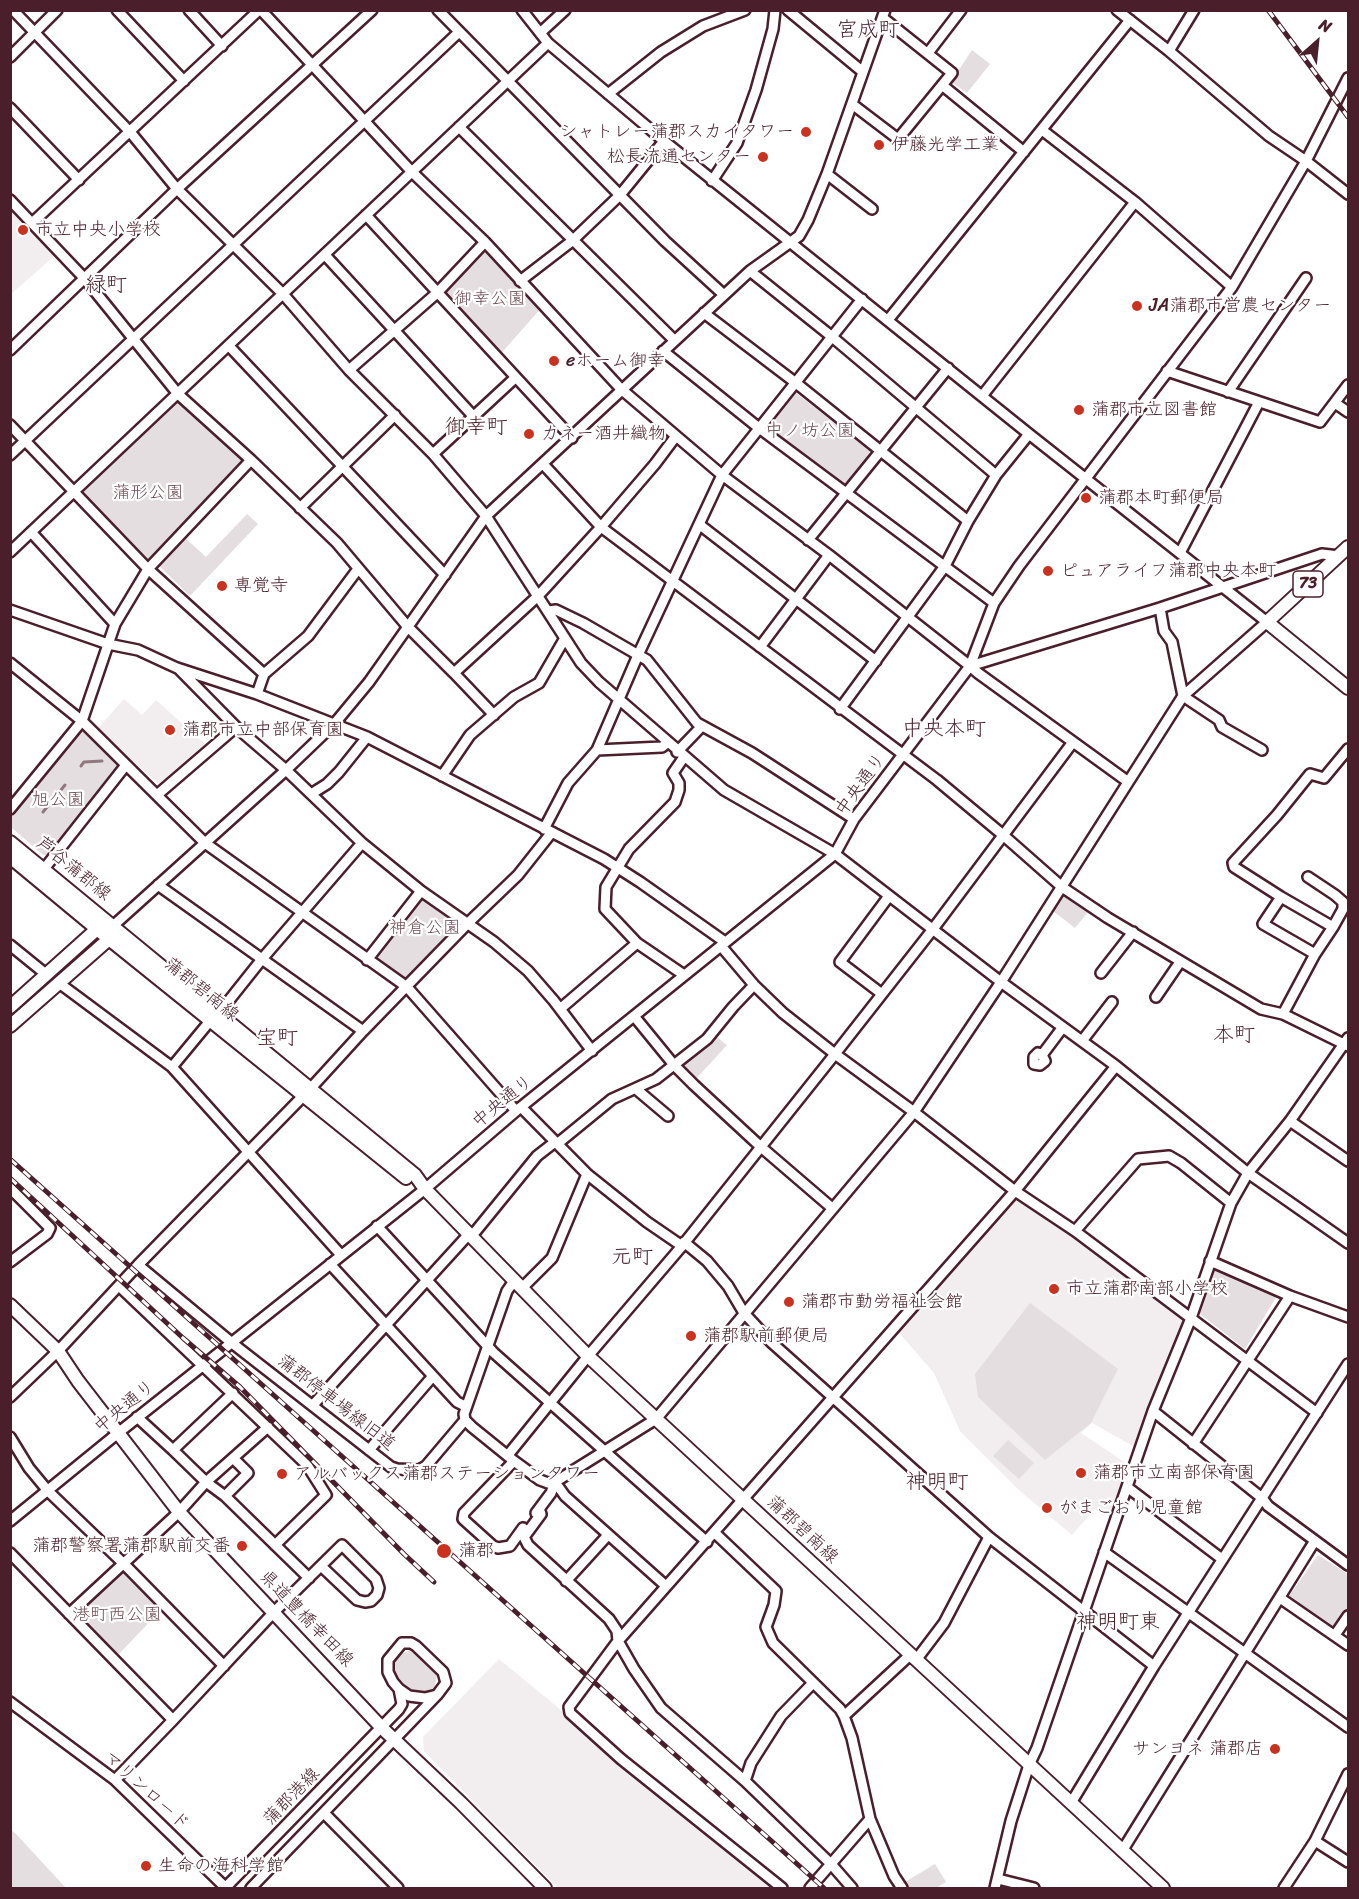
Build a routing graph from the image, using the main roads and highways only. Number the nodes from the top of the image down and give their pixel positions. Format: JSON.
{"nodes":[{"id":1,"x":1344,"y":551,"type":"edge"},
{"id":2,"x":1348,"y":688,"type":"edge"},
{"id":3,"x":10,"y":842,"type":"edge"},
{"id":4,"x":10,"y":857,"type":"edge"},
{"id":5,"x":114,"y":925,"type":"junction"},
{"id":6,"x":98,"y":930,"type":"junction"},
{"id":7,"x":109,"y":939,"type":"junction"},
{"id":8,"x":10,"y":1007,"type":"edge"},
{"id":9,"x":215,"y":1017,"type":"junction"},
{"id":10,"x":10,"y":1026,"type":"edge"},
{"id":11,"x":10,"y":1305,"type":"edge"},
{"id":12,"x":545,"y":1888,"type":"edge"},
{"id":13,"x":1163,"y":1888,"type":"edge"}],
"edges":[{"from":1,"to":2,"type":"main road","number":"73"},
{"from":3,"to":5,"type":"main road","name":"芦谷蒲郡線"},
{"from":4,"to":6,"type":"main road","name":"芦谷蒲郡線"},
{"from":5,"to":6,"type":"main road","name":"芦谷蒲郡線"},
{"from":5,"to":7,"type":"main road","name":"芦谷蒲郡線"},
{"from":5,"to":9,"type":"main road","name":"蒲郡碧南線"},
{"from":6,"to":7,"type":"main road","name":"蒲郡碧南線"},
{"from":6,"to":8,"type":"main road","name":"芦谷蒲郡線"},
{"from":7,"to":9,"type":"main road","name":"蒲郡碧南線"},
{"from":7,"to":10,"type":"main road","name":"芦谷蒲郡線"},
{"from":9,"to":13,"type":"main road","name":"蒲郡碧南線"},
{"from":11,"to":12,"type":"main road","name":"県道豊橋幸田線"}]}
